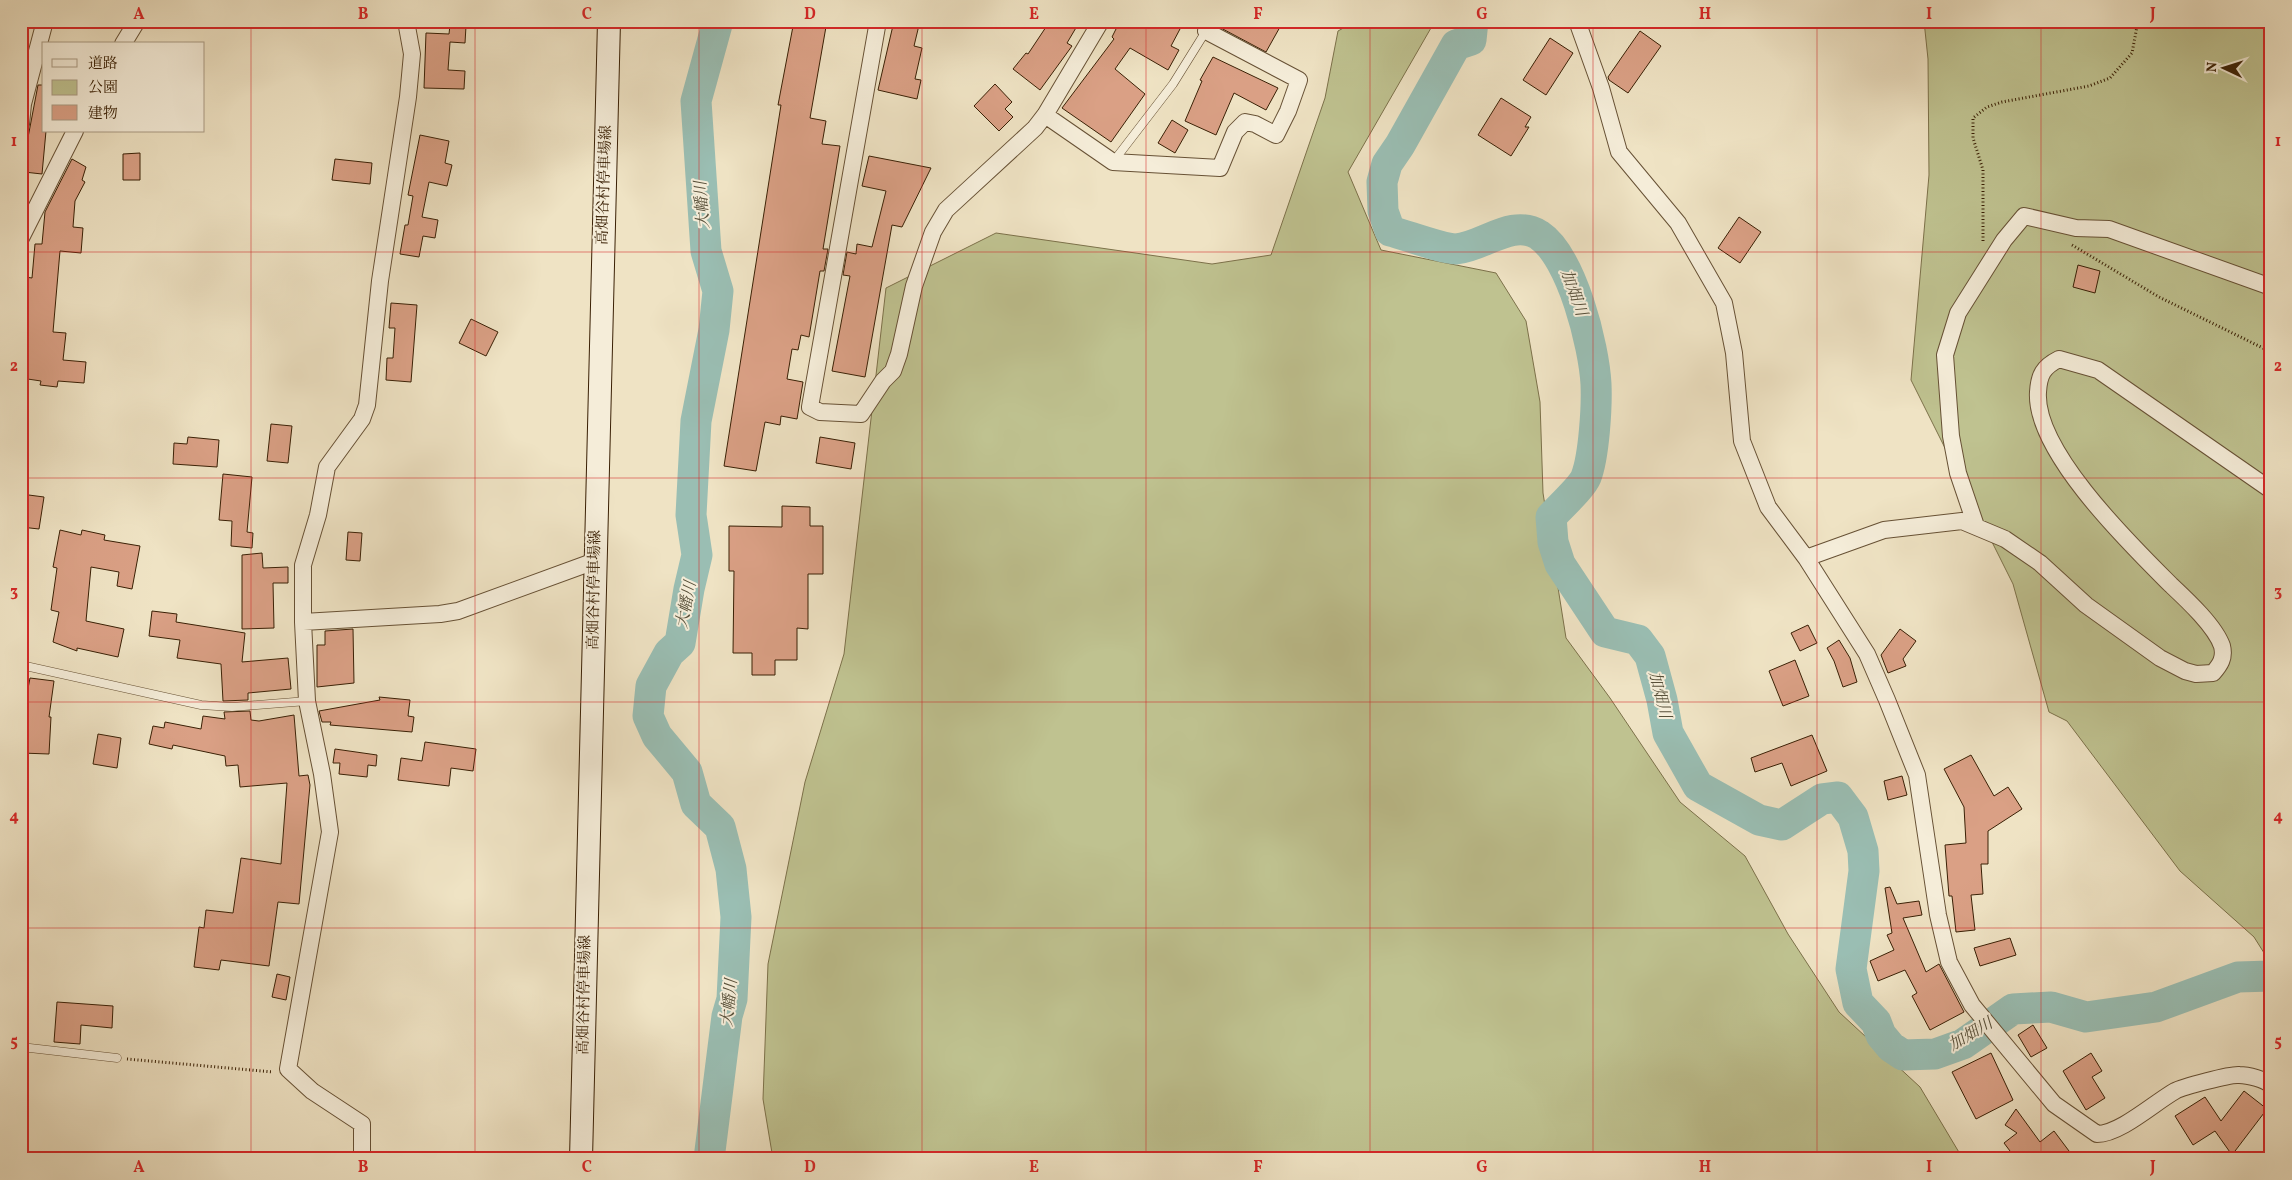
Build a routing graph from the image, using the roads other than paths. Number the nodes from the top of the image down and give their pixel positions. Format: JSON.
{"nodes":[{"id":1,"x":45,"y":21,"type":"edge"},
{"id":2,"x":137,"y":21,"type":"edge"},
{"id":3,"x":406,"y":21,"type":"edge"},
{"id":4,"x":609,"y":21,"type":"edge"},
{"id":5,"x":878,"y":21,"type":"edge"},
{"id":6,"x":1101,"y":21,"type":"edge"},
{"id":7,"x":1577,"y":21,"type":"edge"},
{"id":8,"x":1208,"y":26,"type":"edge"},
{"id":9,"x":123,"y":42,"type":"edge"},
{"id":10,"x":1046,"y":115,"type":"junction"},
{"id":11,"x":21,"y":124,"type":"edge"},
{"id":12,"x":74,"y":132,"type":"edge"},
{"id":13,"x":1113,"y":162,"type":"junction"},
{"id":14,"x":21,"y":238,"type":"edge"},
{"id":15,"x":2271,"y":287,"type":"edge"},
{"id":16,"x":2271,"y":490,"type":"edge"},
{"id":17,"x":1976,"y":526,"type":"junction"},
{"id":18,"x":1806,"y":558,"type":"junction"},
{"id":19,"x":595,"y":561,"type":"junction"},
{"id":20,"x":303,"y":622,"type":"junction"},
{"id":21,"x":21,"y":665,"type":"edge"},
{"id":22,"x":307,"y":701,"type":"junction"},
{"id":23,"x":21,"y":1047,"type":"edge"},
{"id":24,"x":117,"y":1058,"type":"road end"},
{"id":25,"x":2271,"y":1086,"type":"edge"},
{"id":26,"x":362,"y":1159,"type":"edge"},
{"id":27,"x":581,"y":1159,"type":"edge"}],
"edges":[{"from":1,"to":11,"type":"street"},
{"from":2,"to":9,"type":"street"},
{"from":3,"to":20,"type":"street"},
{"from":4,"to":19,"type":"main road","name":"高畑谷村停車場線"},
{"from":5,"to":10,"type":"street"},
{"from":6,"to":10,"type":"street"},
{"from":7,"to":18,"type":"street"},
{"from":8,"to":13,"type":"lane"},
{"from":8,"to":13,"type":"street"},
{"from":10,"to":13,"type":"street"},
{"from":12,"to":14,"type":"street"},
{"from":15,"to":17,"type":"street"},
{"from":16,"to":17,"type":"street"},
{"from":17,"to":18,"type":"street"},
{"from":18,"to":25,"type":"street"},
{"from":19,"to":20,"type":"street"},
{"from":19,"to":27,"type":"main road","name":"高畑谷村停車場線"},
{"from":20,"to":22,"type":"street"},
{"from":21,"to":22,"type":"lane"},
{"from":22,"to":26,"type":"street"},
{"from":23,"to":24,"type":"lane"}]}
